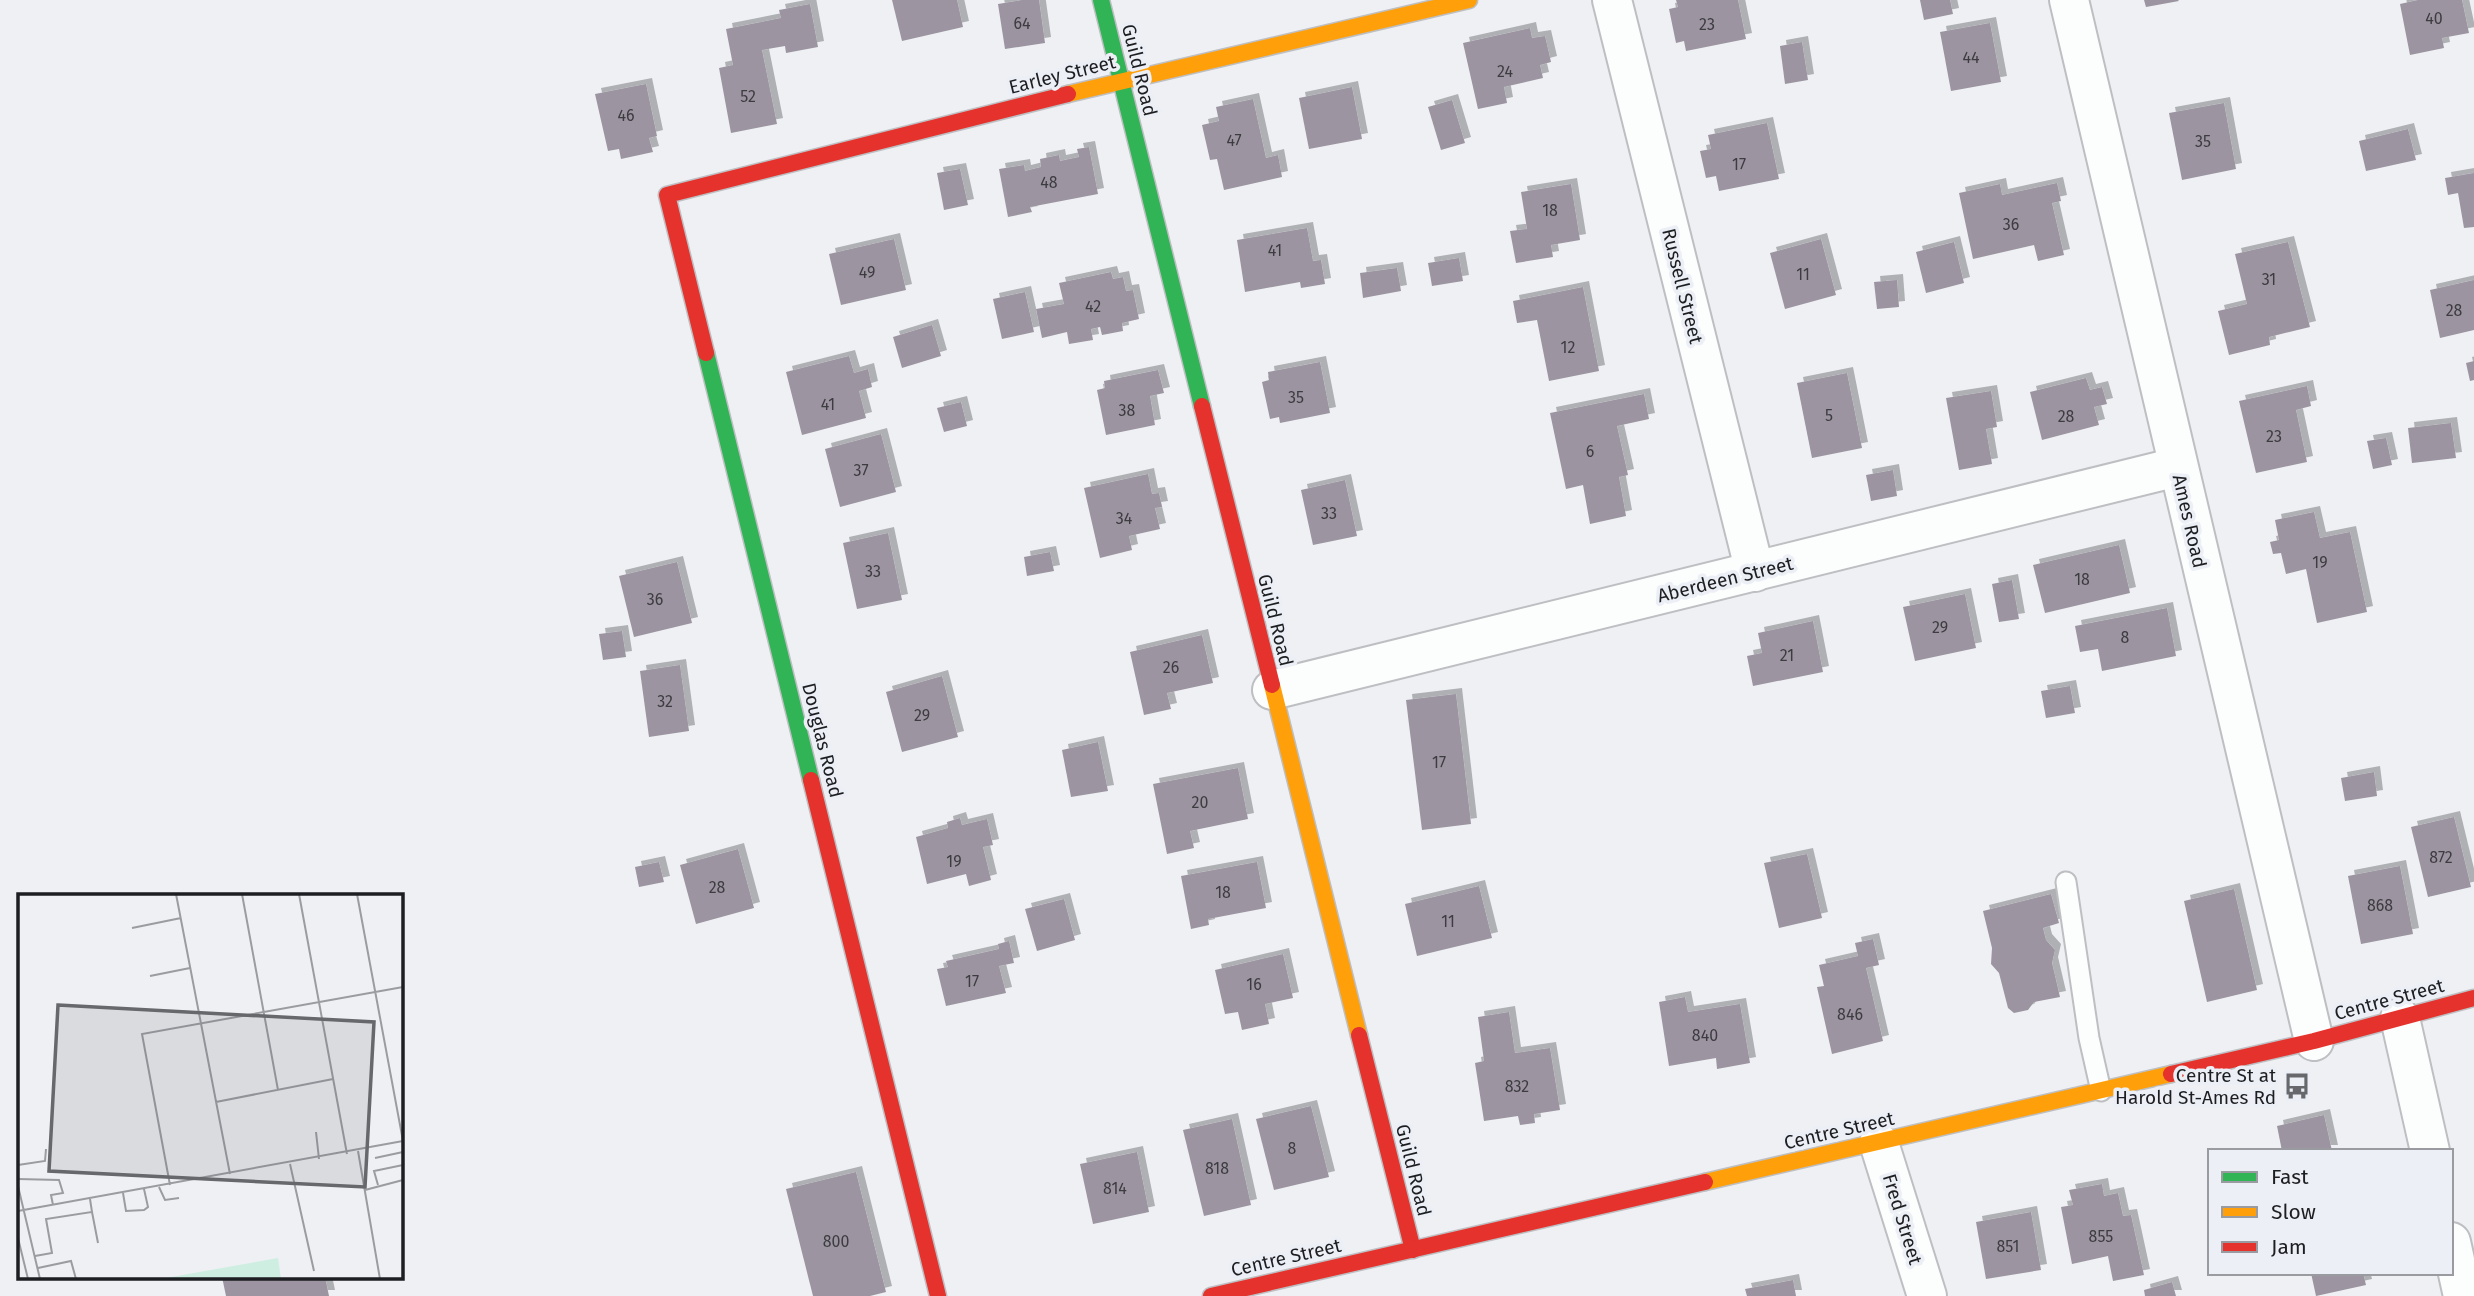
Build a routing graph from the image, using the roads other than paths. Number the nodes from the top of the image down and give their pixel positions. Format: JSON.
{"nodes":[{"id":1,"x":1101,"y":0,"type":"edge"},
{"id":2,"x":1469,"y":0,"type":"edge"},
{"id":3,"x":1612,"y":0,"type":"edge"},
{"id":4,"x":2069,"y":0,"type":"edge"},
{"id":5,"x":1120,"y":81,"type":"junction"},
{"id":6,"x":667,"y":195,"type":"joint"},
{"id":7,"x":2177,"y":467,"type":"junction"},
{"id":8,"x":1755,"y":572,"type":"junction"},
{"id":9,"x":1272,"y":691,"type":"junction"},
{"id":10,"x":2066,"y":881,"type":"dead end"},
{"id":11,"x":2474,"y":998,"type":"edge"},
{"id":12,"x":2400,"y":1018,"type":"junction"},
{"id":13,"x":2314,"y":1041,"type":"junction"},
{"id":14,"x":2101,"y":1091,"type":"junction"},
{"id":15,"x":1879,"y":1143,"type":"junction"},
{"id":16,"x":2430,"y":1149,"type":"edge"},
{"id":17,"x":1413,"y":1250,"type":"junction"},
{"id":18,"x":2453,"y":1251,"type":"edge"},
{"id":19,"x":938,"y":1296,"type":"edge"},
{"id":20,"x":1211,"y":1296,"type":"edge"},
{"id":21,"x":1927,"y":1296,"type":"edge"},
{"id":22,"x":2463,"y":1296,"type":"edge"}],
"edges":[{"from":1,"to":5,"type":"street","name":"Guild Road"},
{"from":2,"to":5,"type":"street","name":"Earley Street"},
{"from":3,"to":8,"type":"street","name":"Russell Street"},
{"from":4,"to":7,"type":"street","name":"Ames Road"},
{"from":5,"to":6,"type":"street","name":"Earley Street"},
{"from":5,"to":9,"type":"street","name":"Guild Road"},
{"from":6,"to":19,"type":"street","name":"Douglas Road"},
{"from":7,"to":8,"type":"street","name":"Aberdeen Street"},
{"from":7,"to":13,"type":"street","name":"Ames Road"},
{"from":8,"to":9,"type":"street","name":"Aberdeen Street"},
{"from":9,"to":17,"type":"street","name":"Guild Road"},
{"from":10,"to":14,"type":"lane"},
{"from":11,"to":12,"type":"street","name":"Centre Street"},
{"from":12,"to":13,"type":"street","name":"Centre Street"},
{"from":12,"to":16,"type":"street"},
{"from":13,"to":14,"type":"street","name":"Centre Street"},
{"from":14,"to":15,"type":"street","name":"Centre Street"},
{"from":15,"to":17,"type":"street","name":"Centre Street"},
{"from":15,"to":21,"type":"street","name":"Fred Street"},
{"from":17,"to":20,"type":"street","name":"Centre Street"},
{"from":18,"to":22,"type":"street"}]}
